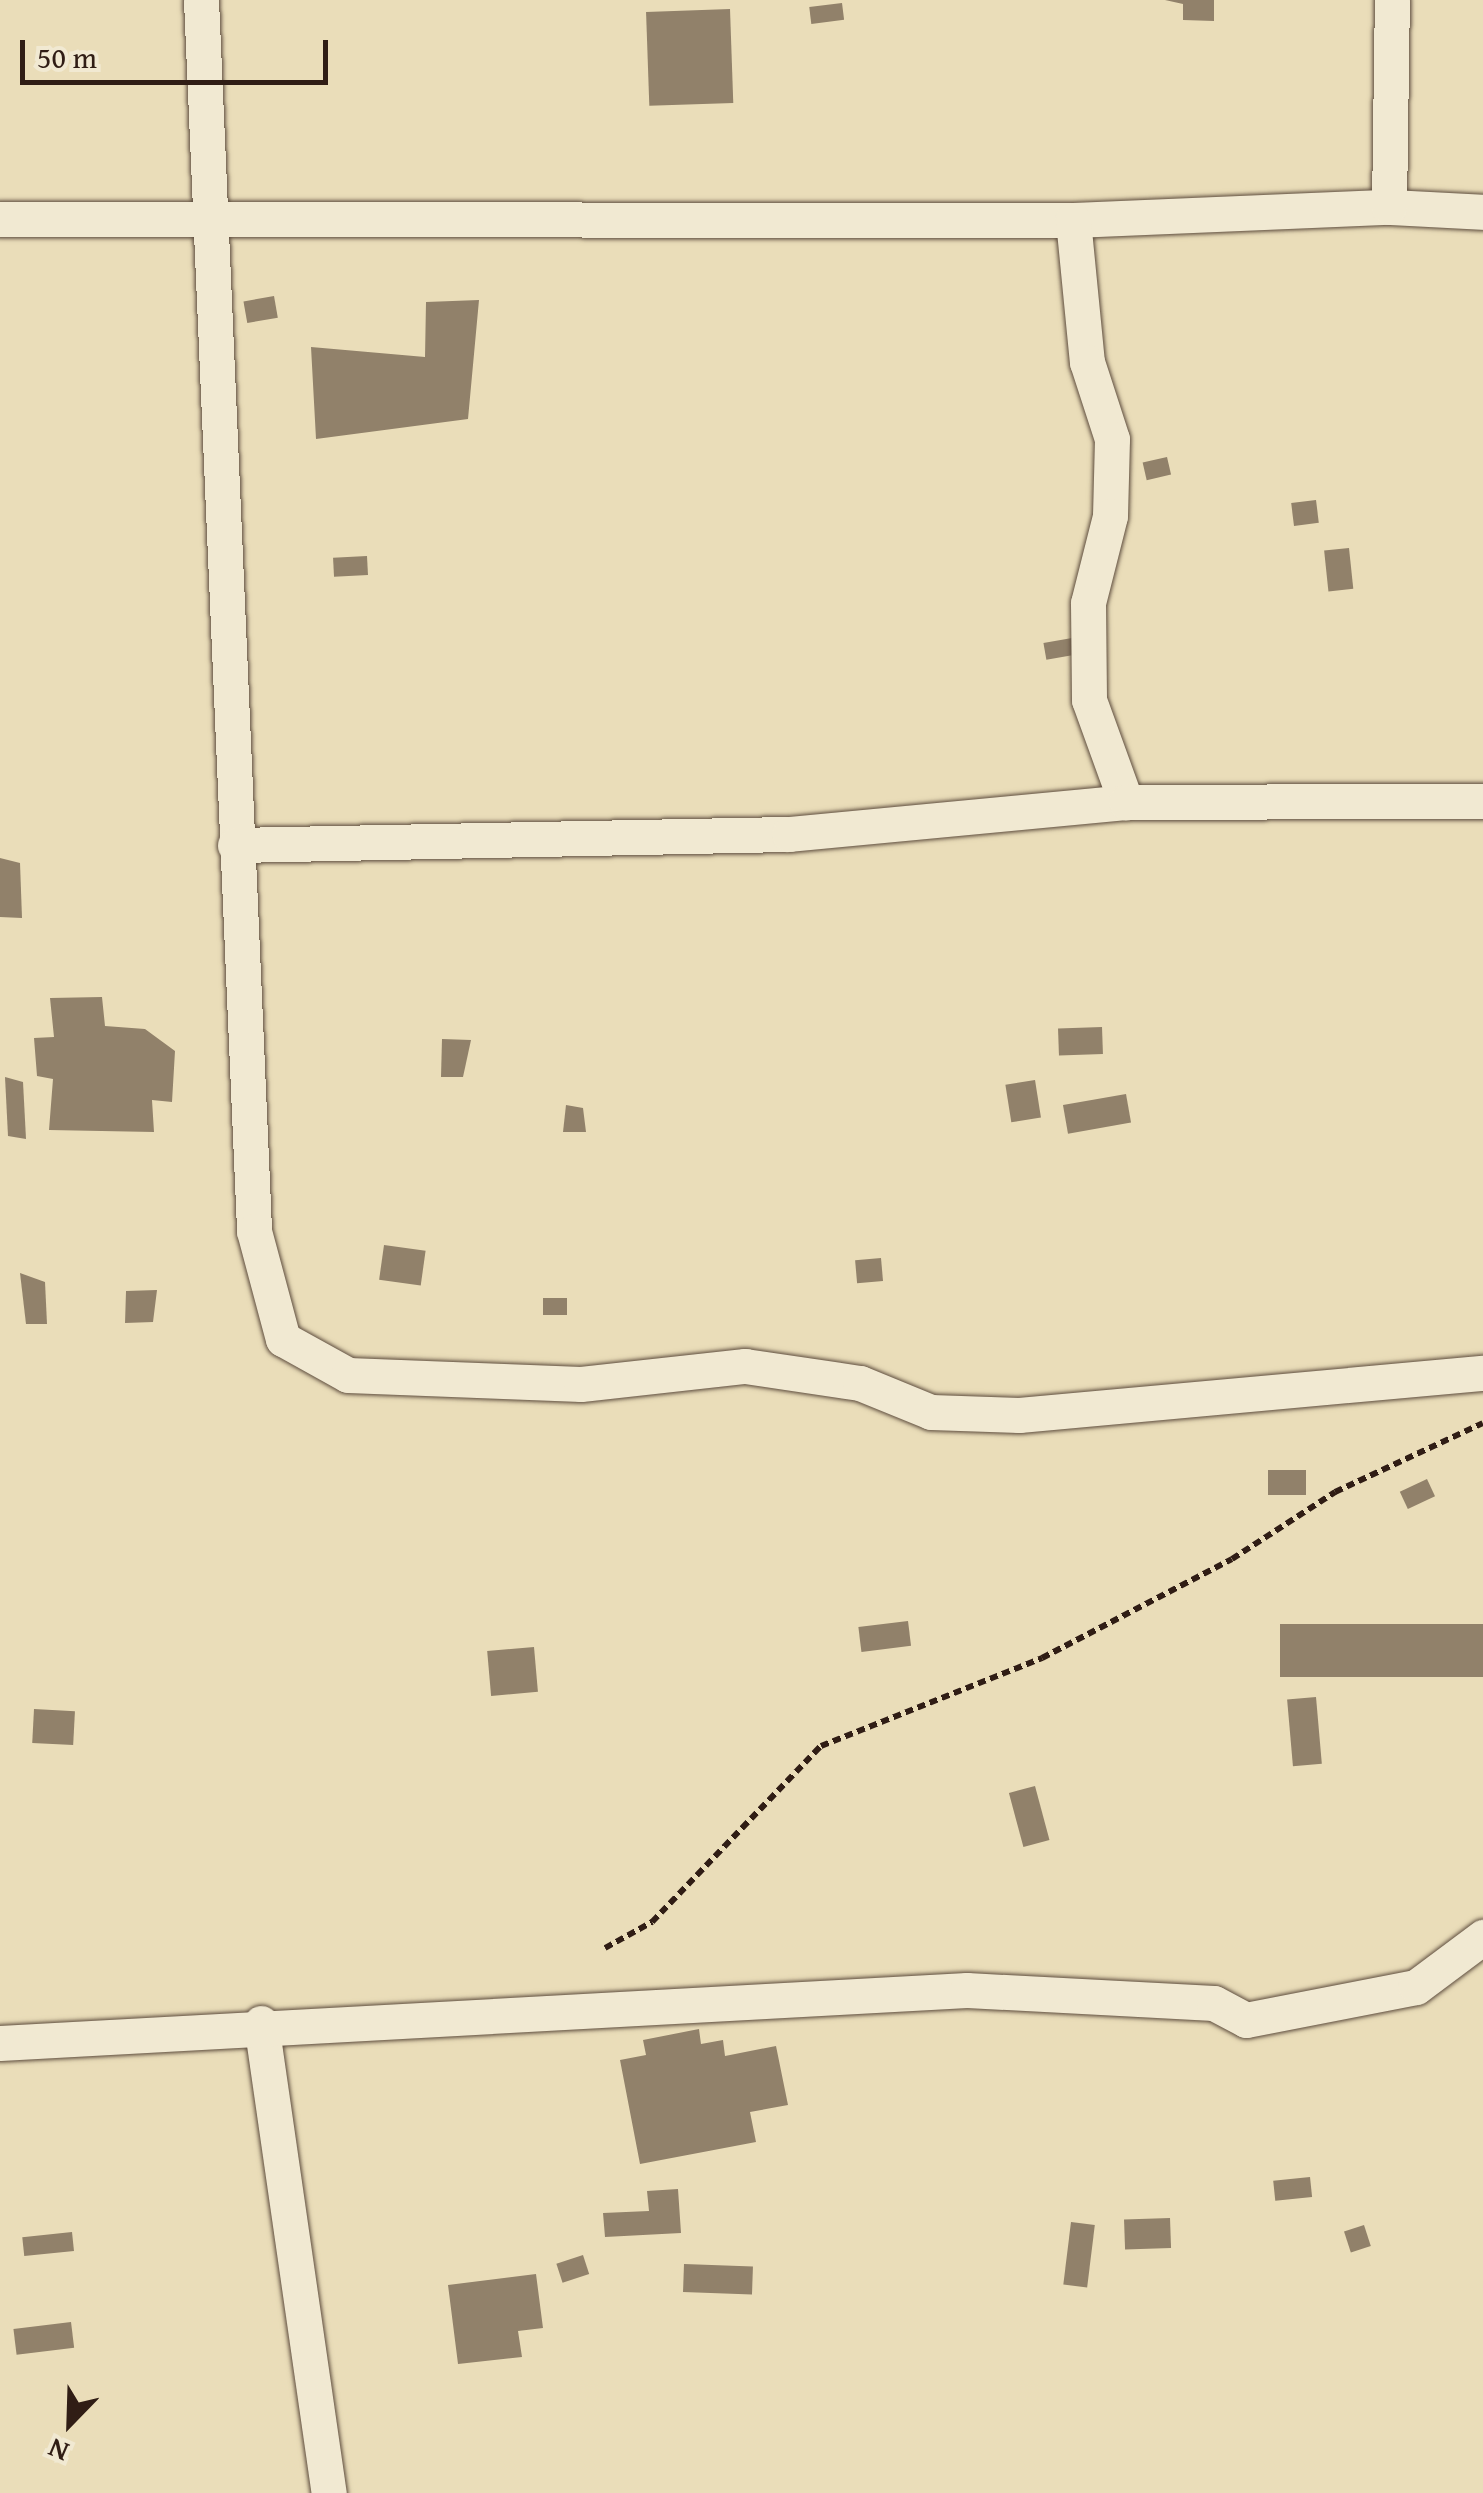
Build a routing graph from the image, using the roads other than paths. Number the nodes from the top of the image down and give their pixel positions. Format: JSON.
{"nodes":[{"id":1,"x":201,"y":0,"type":"edge"},
{"id":2,"x":1392,"y":0,"type":"edge"},
{"id":3,"x":1389,"y":207,"type":"junction"},
{"id":4,"x":1483,"y":212,"type":"edge"},
{"id":5,"x":204,"y":217,"type":"junction"},
{"id":6,"x":0,"y":219,"type":"edge"},
{"id":7,"x":1073,"y":220,"type":"junction"},
{"id":8,"x":1483,"y":801,"type":"edge"},
{"id":9,"x":1126,"y":802,"type":"junction"},
{"id":10,"x":235,"y":845,"type":"junction"},
{"id":11,"x":1483,"y":1373,"type":"edge"},
{"id":12,"x":1483,"y":1937,"type":"edge"},
{"id":13,"x":261,"y":2024,"type":"junction"},
{"id":14,"x":0,"y":2043,"type":"edge"},
{"id":15,"x":330,"y":2493,"type":"edge"}],
"edges":[{"from":1,"to":5,"type":"street"},
{"from":2,"to":3,"type":"street"},
{"from":3,"to":4,"type":"street"},
{"from":3,"to":7,"type":"street"},
{"from":5,"to":6,"type":"street"},
{"from":5,"to":7,"type":"street"},
{"from":5,"to":10,"type":"street"},
{"from":7,"to":9,"type":"street"},
{"from":8,"to":9,"type":"street"},
{"from":9,"to":10,"type":"street"},
{"from":10,"to":11,"type":"street"},
{"from":12,"to":13,"type":"street"},
{"from":13,"to":14,"type":"street"},
{"from":13,"to":15,"type":"street"}]}
